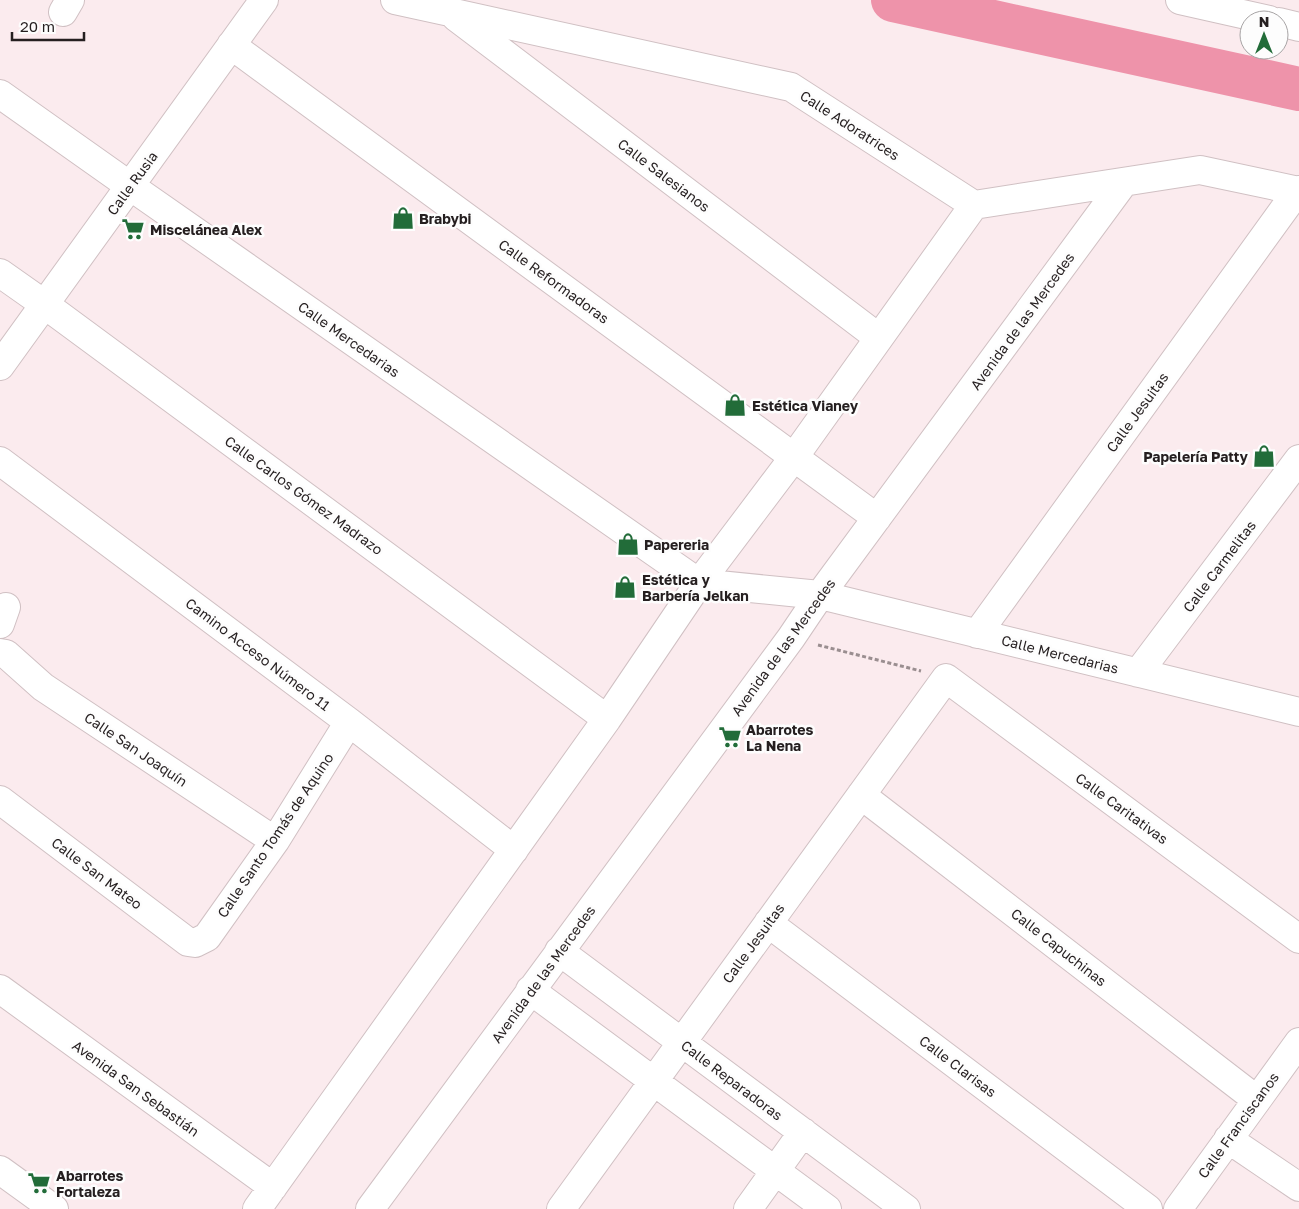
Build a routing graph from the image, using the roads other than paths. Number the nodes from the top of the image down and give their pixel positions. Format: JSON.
{"nodes":[{"id":1,"x":264,"y":0,"type":"edge"},
{"id":2,"x":395,"y":0,"type":"edge"},
{"id":3,"x":1180,"y":0,"type":"edge"},
{"id":4,"x":449,"y":12,"type":"junction"},
{"id":5,"x":1239,"y":13,"type":"edge"},
{"id":6,"x":231,"y":45,"type":"junction"},
{"id":7,"x":0,"y":94,"type":"edge"},
{"id":8,"x":1124,"y":182,"type":"junction"},
{"id":9,"x":130,"y":186,"type":"junction"},
{"id":10,"x":1299,"y":190,"type":"edge"},
{"id":11,"x":974,"y":205,"type":"junction"},
{"id":12,"x":0,"y":273,"type":"edge"},
{"id":13,"x":44,"y":304,"type":"junction"},
{"id":14,"x":879,"y":338,"type":"junction"},
{"id":15,"x":0,"y":366,"type":"edge"},
{"id":16,"x":794,"y":457,"type":"junction"},
{"id":17,"x":1299,"y":459,"type":"edge"},
{"id":18,"x":0,"y":461,"type":"edge"},
{"id":19,"x":1291,"y":485,"type":"edge"},
{"id":20,"x":877,"y":518,"type":"junction"},
{"id":21,"x":699,"y":583,"type":"junction"},
{"id":22,"x":820,"y":596,"type":"junction"},
{"id":23,"x":977,"y":634,"type":"junction"},
{"id":24,"x":0,"y":653,"type":"edge"},
{"id":25,"x":1138,"y":673,"type":"junction"},
{"id":26,"x":946,"y":678,"type":"joint"},
{"id":27,"x":1299,"y":712,"type":"edge"},
{"id":28,"x":607,"y":719,"type":"junction"},
{"id":29,"x":349,"y":722,"type":"junction"},
{"id":30,"x":861,"y":795,"type":"junction"},
{"id":31,"x":0,"y":800,"type":"edge"},
{"id":32,"x":274,"y":841,"type":"junction"},
{"id":33,"x":514,"y":850,"type":"junction"},
{"id":34,"x":768,"y":923,"type":"junction"},
{"id":35,"x":1299,"y":938,"type":"edge"},
{"id":36,"x":195,"y":943,"type":"joint"},
{"id":37,"x":559,"y":951,"type":"junction"},
{"id":38,"x":0,"y":989,"type":"edge"},
{"id":39,"x":530,"y":990,"type":"junction"},
{"id":40,"x":682,"y":1042,"type":"junction"},
{"id":41,"x":1299,"y":1042,"type":"edge"},
{"id":42,"x":653,"y":1082,"type":"junction"},
{"id":43,"x":1257,"y":1100,"type":"junction"},
{"id":44,"x":803,"y":1132,"type":"junction"},
{"id":45,"x":1228,"y":1139,"type":"junction"},
{"id":46,"x":0,"y":1170,"type":"edge"},
{"id":47,"x":775,"y":1171,"type":"junction"},
{"id":48,"x":273,"y":1187,"type":"junction"},
{"id":49,"x":1299,"y":1187,"type":"edge"},
{"id":50,"x":54,"y":1209,"type":"edge"},
{"id":51,"x":257,"y":1209,"type":"edge"},
{"id":52,"x":370,"y":1209,"type":"edge"},
{"id":53,"x":561,"y":1209,"type":"edge"},
{"id":54,"x":748,"y":1209,"type":"edge"},
{"id":55,"x":827,"y":1209,"type":"edge"},
{"id":56,"x":906,"y":1209,"type":"edge"},
{"id":57,"x":1148,"y":1209,"type":"edge"},
{"id":58,"x":1178,"y":1209,"type":"edge"}],
"edges":[{"from":1,"to":6,"type":"street","name":"Calle Rusia"},
{"from":2,"to":4,"type":"street","name":"Calle Adoratrices"},
{"from":3,"to":5,"type":"street"},
{"from":4,"to":11,"type":"street","name":"Calle Adoratrices"},
{"from":4,"to":14,"type":"street","name":"Calle Salesianos"},
{"from":6,"to":9,"type":"street","name":"Calle Rusia"},
{"from":6,"to":16,"type":"street","name":"Calle Reformadoras"},
{"from":7,"to":9,"type":"street","name":"Calle Mercedarias"},
{"from":8,"to":10,"type":"street"},
{"from":8,"to":11,"type":"street"},
{"from":8,"to":20,"type":"street","name":"Avenida de las Mercedes"},
{"from":9,"to":13,"type":"street","name":"Calle Rusia"},
{"from":9,"to":21,"type":"street","name":"Calle Mercedarias"},
{"from":10,"to":23,"type":"street","name":"Calle Jesuitas"},
{"from":11,"to":14,"type":"street"},
{"from":12,"to":13,"type":"street","name":"Calle Carlos Gómez Madrazo"},
{"from":13,"to":15,"type":"street","name":"Calle Rusia"},
{"from":13,"to":28,"type":"street","name":"Calle Carlos Gómez Madrazo"},
{"from":14,"to":16,"type":"street"},
{"from":16,"to":20,"type":"street","name":"Calle Reformadoras"},
{"from":16,"to":21,"type":"street"},
{"from":17,"to":19,"type":"street","name":"Calle Carmelitas"},
{"from":18,"to":29,"type":"street","name":"Camino Acceso Número 11"},
{"from":19,"to":25,"type":"street","name":"Calle Carmelitas"},
{"from":20,"to":22,"type":"street","name":"Avenida de las Mercedes"},
{"from":21,"to":22,"type":"street","name":"Calle Mercedarias"},
{"from":21,"to":28,"type":"street"},
{"from":22,"to":23,"type":"street","name":"Calle Mercedarias"},
{"from":22,"to":37,"type":"street","name":"Avenida de las Mercedes"},
{"from":23,"to":25,"type":"street","name":"Calle Mercedarias"},
{"from":24,"to":32,"type":"street","name":"Calle San Joaquín"},
{"from":25,"to":27,"type":"street","name":"Calle Mercedarias"},
{"from":26,"to":30,"type":"street","name":"Calle Jesuitas"},
{"from":26,"to":35,"type":"street","name":"Calle Caritativas"},
{"from":28,"to":33,"type":"street"},
{"from":29,"to":32,"type":"street","name":"Calle Santo Tomás de Aquino"},
{"from":29,"to":33,"type":"street","name":"Camino Acceso Número 11"},
{"from":30,"to":34,"type":"street","name":"Calle Jesuitas"},
{"from":30,"to":43,"type":"street","name":"Calle Capuchinas"},
{"from":31,"to":36,"type":"street","name":"Calle San Mateo"},
{"from":32,"to":36,"type":"street","name":"Calle Santo Tomás de Aquino"},
{"from":33,"to":48,"type":"street"},
{"from":34,"to":40,"type":"street","name":"Calle Jesuitas"},
{"from":34,"to":57,"type":"street","name":"Calle Clarisas"},
{"from":37,"to":39,"type":"street","name":"Avenida de las Mercedes"},
{"from":37,"to":40,"type":"street","name":"Calle Reparadoras"},
{"from":38,"to":48,"type":"street","name":"Avenida San Sebastián"},
{"from":39,"to":42,"type":"street"},
{"from":39,"to":52,"type":"street","name":"Avenida de las Mercedes"},
{"from":40,"to":42,"type":"street","name":"Calle Jesuitas"},
{"from":40,"to":44,"type":"street","name":"Calle Reparadoras"},
{"from":41,"to":43,"type":"street","name":"Calle Franciscanos"},
{"from":42,"to":47,"type":"street"},
{"from":42,"to":53,"type":"street","name":"Calle Jesuitas"},
{"from":43,"to":45,"type":"street","name":"Calle Franciscanos"},
{"from":44,"to":47,"type":"street"},
{"from":44,"to":56,"type":"street","name":"Calle Reparadoras"},
{"from":45,"to":49,"type":"street"},
{"from":45,"to":58,"type":"street","name":"Calle Franciscanos"},
{"from":46,"to":50,"type":"street"},
{"from":47,"to":54,"type":"street"},
{"from":47,"to":55,"type":"street"},
{"from":48,"to":51,"type":"street"}]}
